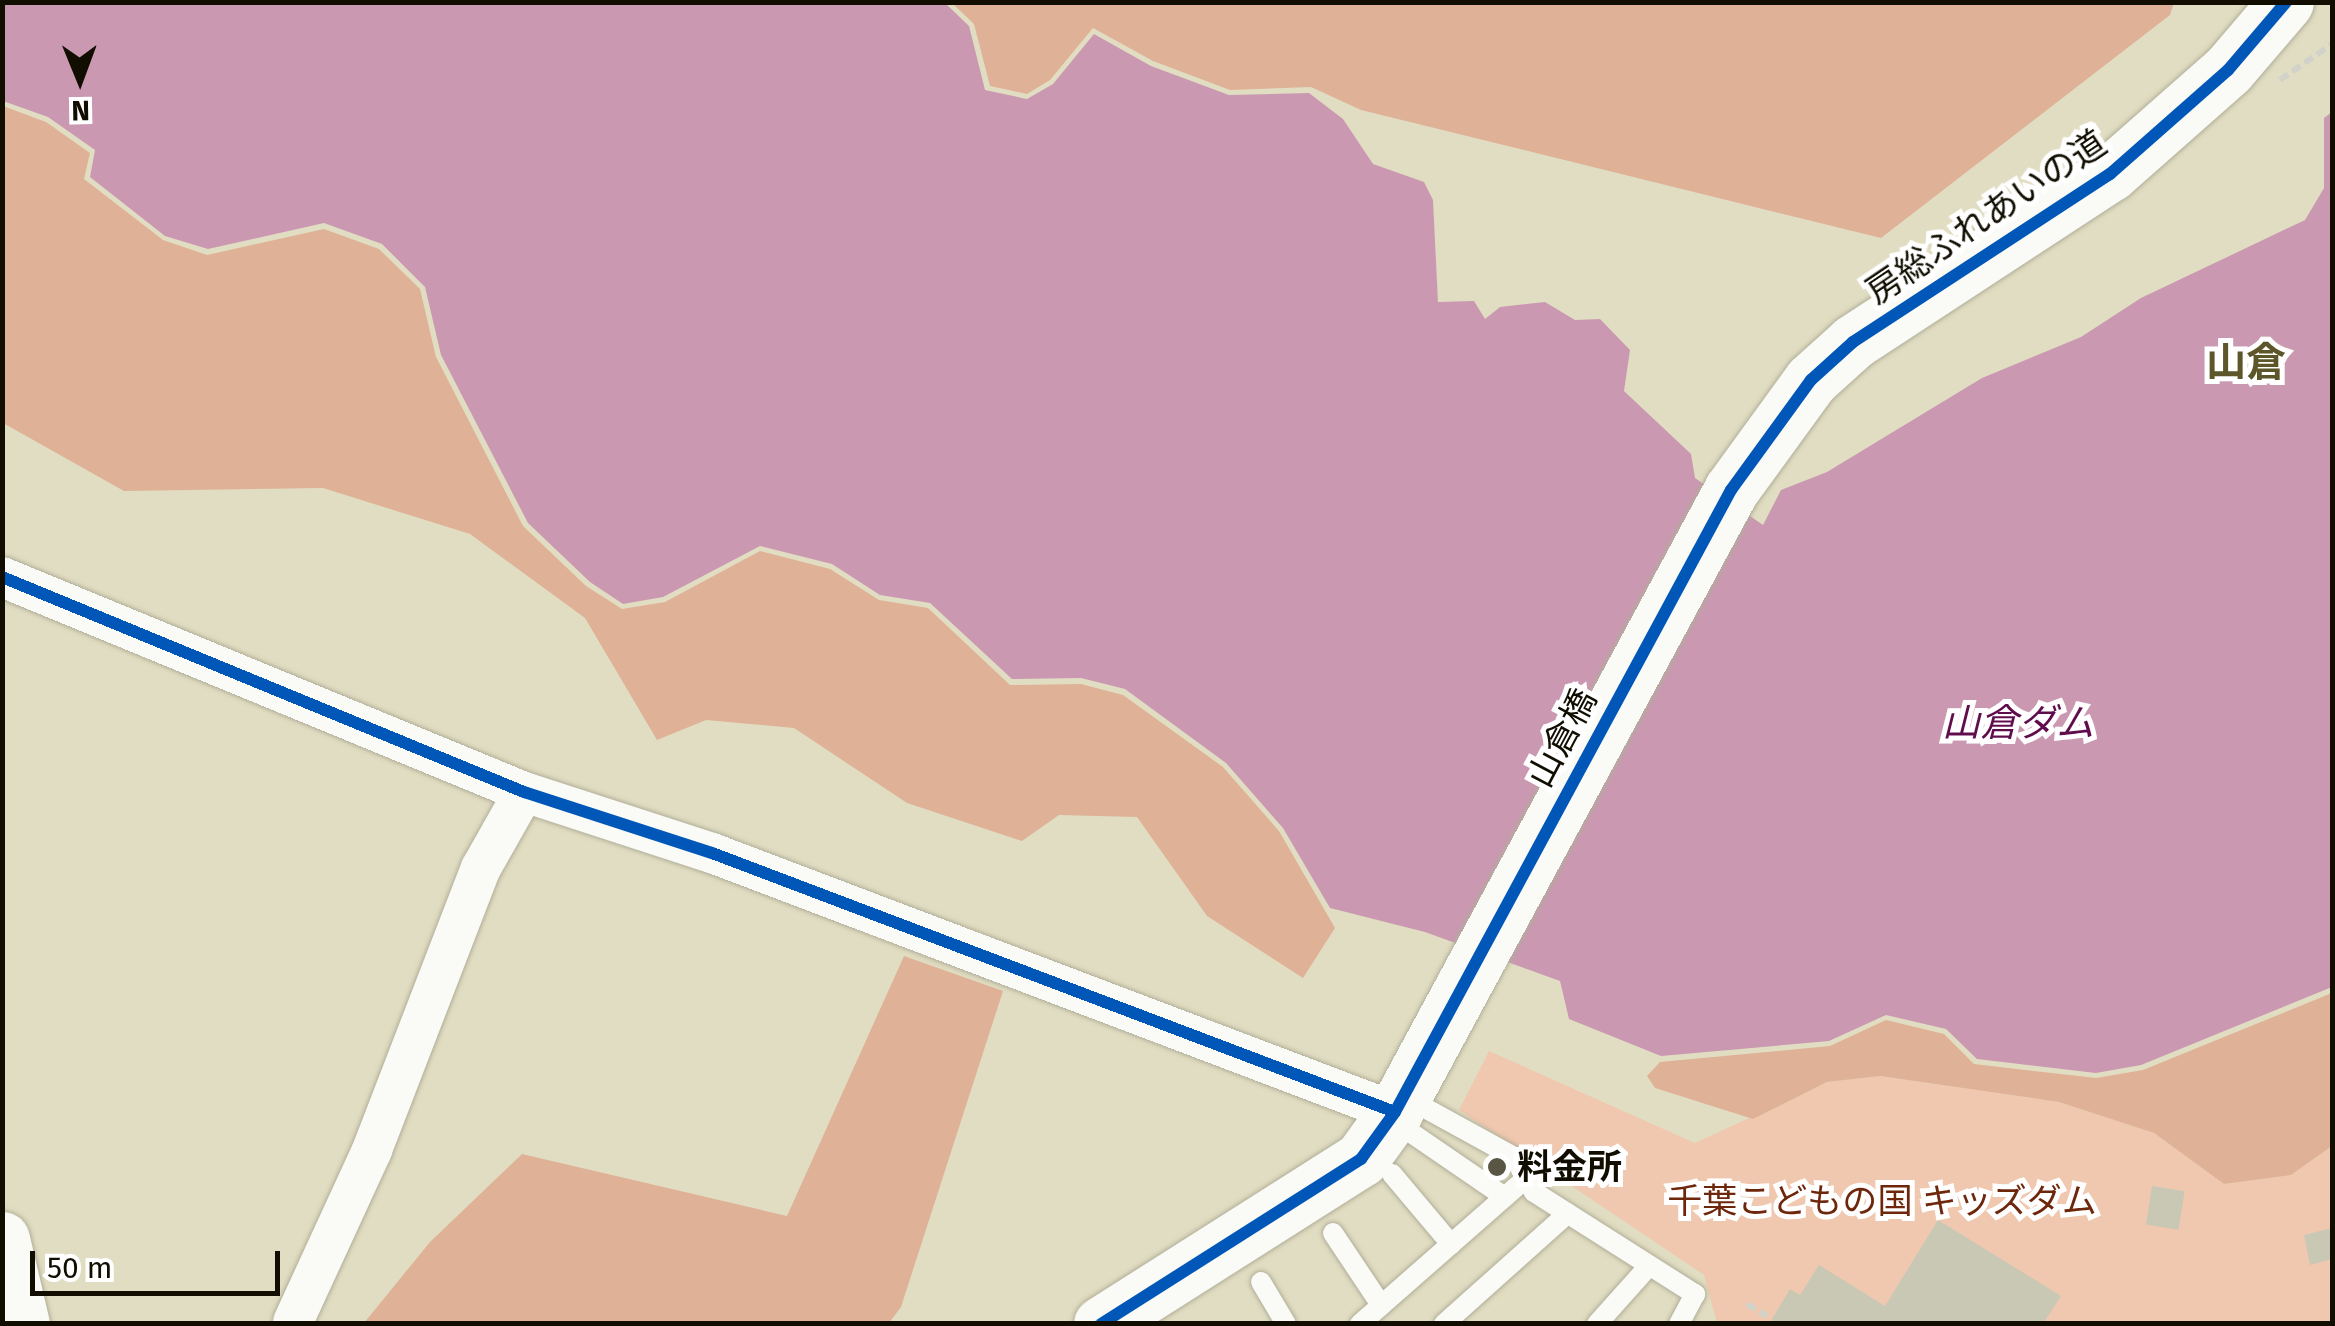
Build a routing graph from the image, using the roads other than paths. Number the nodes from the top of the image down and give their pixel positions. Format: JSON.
{"nodes":[{"id":1,"x":2286,"y":2,"type":"edge"},
{"id":2,"x":1730,"y":490,"type":"joint"},
{"id":3,"x":2,"y":577,"type":"edge"},
{"id":4,"x":524,"y":792,"type":"junction"},
{"id":5,"x":1396,"y":1109,"type":"junction"},
{"id":6,"x":1392,"y":1174,"type":"dead end"},
{"id":7,"x":1530,"y":1185,"type":"junction"},
{"id":8,"x":1505,"y":1197,"type":"junction"},
{"id":9,"x":1568,"y":1213,"type":"junction"},
{"id":10,"x":1334,"y":1233,"type":"dead end"},
{"id":11,"x":2,"y":1240,"type":"edge"},
{"id":12,"x":1451,"y":1244,"type":"junction"},
{"id":13,"x":1648,"y":1266,"type":"junction"},
{"id":14,"x":1261,"y":1282,"type":"dead end"},
{"id":15,"x":1381,"y":1306,"type":"junction"},
{"id":16,"x":293,"y":1322,"type":"edge"},
{"id":17,"x":22,"y":1324,"type":"edge"},
{"id":18,"x":1100,"y":1324,"type":"edge"},
{"id":19,"x":1286,"y":1324,"type":"edge"},
{"id":20,"x":1360,"y":1324,"type":"edge"},
{"id":21,"x":1444,"y":1324,"type":"edge"},
{"id":22,"x":1597,"y":1324,"type":"edge"},
{"id":23,"x":1679,"y":1324,"type":"edge"}],
"edges":[{"from":1,"to":2,"type":"street","name":"房総ふれあいの道"},
{"from":2,"to":5,"type":"street","name":"山倉橋"},
{"from":3,"to":4,"type":"street"},
{"from":4,"to":5,"type":"street"},
{"from":4,"to":16,"type":"street"},
{"from":5,"to":7,"type":"lane"},
{"from":5,"to":8,"type":"lane"},
{"from":5,"to":18,"type":"street","name":"山倉橋"},
{"from":6,"to":12,"type":"lane"},
{"from":7,"to":8,"type":"lane"},
{"from":7,"to":9,"type":"lane"},
{"from":8,"to":12,"type":"lane"},
{"from":9,"to":13,"type":"lane"},
{"from":9,"to":21,"type":"lane"},
{"from":10,"to":15,"type":"lane"},
{"from":11,"to":17,"type":"street"},
{"from":12,"to":15,"type":"lane"},
{"from":13,"to":22,"type":"lane"},
{"from":13,"to":23,"type":"lane"},
{"from":14,"to":19,"type":"lane"},
{"from":15,"to":20,"type":"lane"}]}
